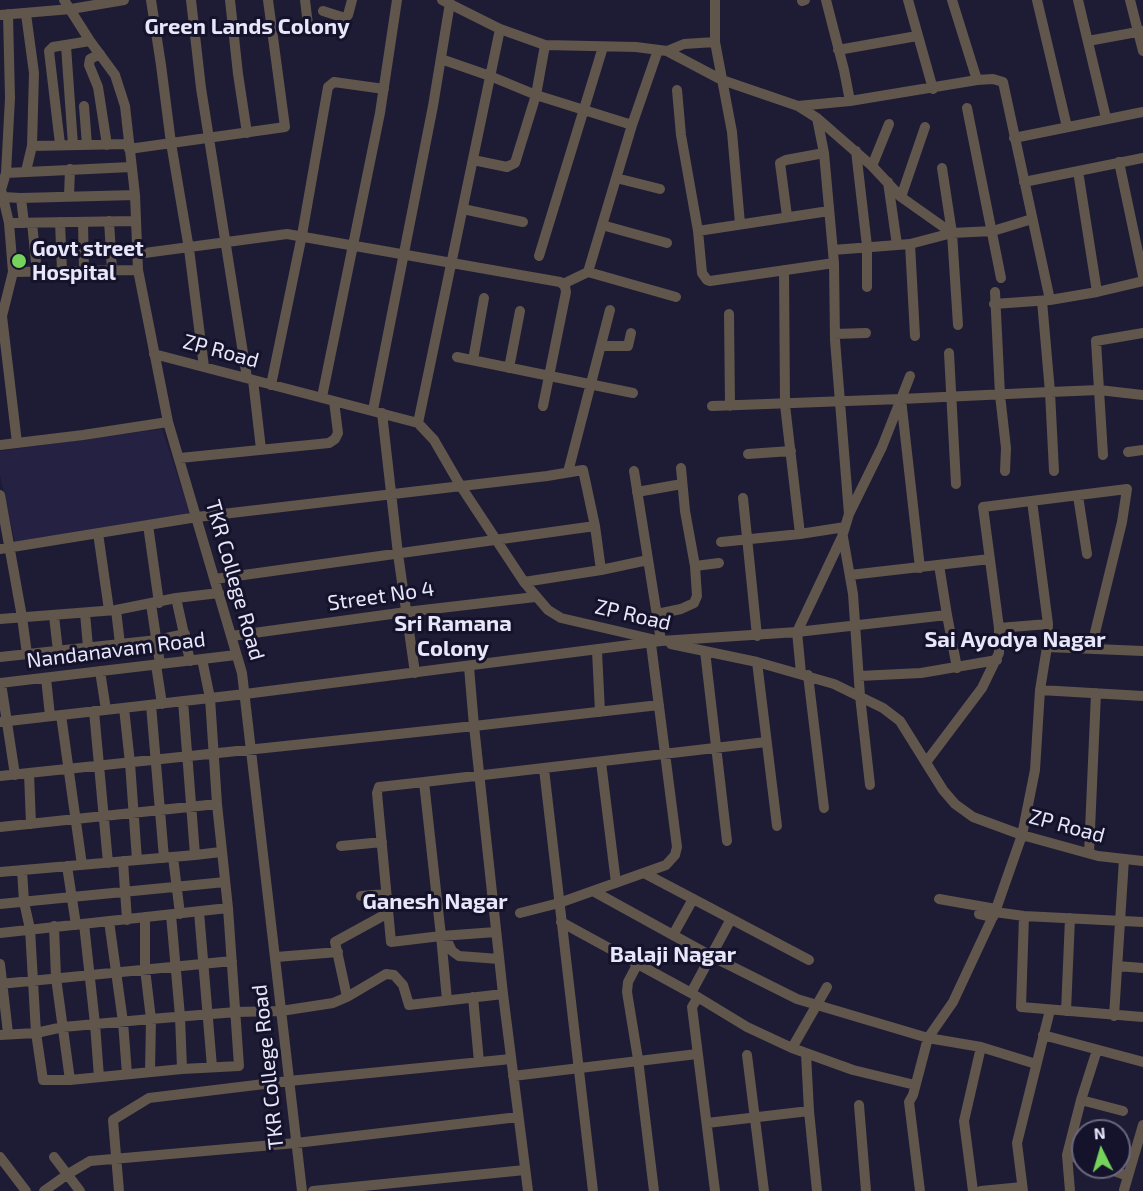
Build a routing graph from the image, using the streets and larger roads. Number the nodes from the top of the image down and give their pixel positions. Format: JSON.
{"nodes":[{"id":1,"x":124,"y":0,"type":"edge"},
{"id":2,"x":151,"y":0,"type":"edge"},
{"id":3,"x":191,"y":0,"type":"edge"},
{"id":4,"x":230,"y":0,"type":"edge"},
{"id":5,"x":268,"y":0,"type":"edge"},
{"id":6,"x":305,"y":0,"type":"edge"},
{"id":7,"x":352,"y":0,"type":"edge"},
{"id":8,"x":397,"y":0,"type":"edge"},
{"id":9,"x":715,"y":0,"type":"edge"},
{"id":10,"x":826,"y":0,"type":"edge"},
{"id":11,"x":908,"y":0,"type":"edge"},
{"id":12,"x":952,"y":0,"type":"edge"},
{"id":13,"x":1037,"y":0,"type":"edge"},
{"id":14,"x":1078,"y":0,"type":"edge"},
{"id":15,"x":1130,"y":0,"type":"edge"},
{"id":16,"x":446,"y":2,"type":"edge"},
{"id":17,"x":67,"y":4,"type":"edge"},
{"id":18,"x":322,"y":11,"type":"dead end"},
{"id":19,"x":26,"y":14,"type":"junction"},
{"id":20,"x":4,"y":15,"type":"edge"},
{"id":21,"x":309,"y":25,"type":"dead end"},
{"id":22,"x":500,"y":29,"type":"junction"},
{"id":23,"x":1141,"y":32,"type":"edge"},
{"id":24,"x":917,"y":36,"type":"junction"},
{"id":25,"x":90,"y":41,"type":"junction"},
{"id":26,"x":1088,"y":41,"type":"junction"},
{"id":27,"x":715,"y":42,"type":"junction"},
{"id":28,"x":545,"y":45,"type":"junction"},
{"id":29,"x":66,"y":46,"type":"junction"},
{"id":30,"x":603,"y":47,"type":"junction"},
{"id":31,"x":662,"y":50,"type":"junction"},
{"id":32,"x":838,"y":50,"type":"junction"},
{"id":33,"x":1143,"y":51,"type":"edge"},
{"id":34,"x":100,"y":54,"type":"junction"},
{"id":35,"x":441,"y":59,"type":"junction"},
{"id":36,"x":490,"y":76,"type":"junction"},
{"id":37,"x":722,"y":80,"type":"junction"},
{"id":38,"x":977,"y":80,"type":"junction"},
{"id":39,"x":384,"y":89,"type":"junction"},
{"id":40,"x":933,"y":89,"type":"junction"},
{"id":41,"x":677,"y":90,"type":"dead end"},
{"id":42,"x":536,"y":95,"type":"junction"},
{"id":43,"x":849,"y":101,"type":"junction"},
{"id":44,"x":84,"y":106,"type":"dead end"},
{"id":45,"x":798,"y":106,"type":"junction"},
{"id":46,"x":967,"y":108,"type":"dead end"},
{"id":47,"x":584,"y":110,"type":"junction"},
{"id":48,"x":1143,"y":112,"type":"edge"},
{"id":49,"x":817,"y":118,"type":"junction"},
{"id":50,"x":1106,"y":118,"type":"junction"},
{"id":51,"x":889,"y":124,"type":"dead end"},
{"id":52,"x":632,"y":125,"type":"junction"},
{"id":53,"x":925,"y":127,"type":"dead end"},
{"id":54,"x":1067,"y":127,"type":"junction"},
{"id":55,"x":247,"y":133,"type":"junction"},
{"id":56,"x":210,"y":138,"type":"junction"},
{"id":57,"x":1014,"y":138,"type":"junction"},
{"id":58,"x":171,"y":143,"type":"junction"},
{"id":59,"x":60,"y":144,"type":"junction"},
{"id":60,"x":73,"y":145,"type":"junction"},
{"id":61,"x":87,"y":145,"type":"junction"},
{"id":62,"x":107,"y":145,"type":"junction"},
{"id":63,"x":32,"y":146,"type":"junction"},
{"id":64,"x":129,"y":146,"type":"junction"},
{"id":65,"x":856,"y":151,"type":"junction"},
{"id":66,"x":824,"y":153,"type":"junction"},
{"id":67,"x":1143,"y":158,"type":"edge"},
{"id":68,"x":473,"y":160,"type":"junction"},
{"id":69,"x":1119,"y":162,"type":"junction"},
{"id":70,"x":872,"y":166,"type":"junction"},
{"id":71,"x":131,"y":167,"type":"junction"},
{"id":72,"x":942,"y":168,"type":"dead end"},
{"id":73,"x":70,"y":169,"type":"junction"},
{"id":74,"x":26,"y":171,"type":"junction"},
{"id":75,"x":1078,"y":171,"type":"junction"},
{"id":76,"x":6,"y":173,"type":"junction"},
{"id":77,"x":616,"y":178,"type":"junction"},
{"id":78,"x":888,"y":181,"type":"junction"},
{"id":79,"x":1024,"y":182,"type":"junction"},
{"id":80,"x":660,"y":189,"type":"dead end"},
{"id":81,"x":1,"y":193,"type":"edge"},
{"id":82,"x":135,"y":195,"type":"junction"},
{"id":83,"x":69,"y":196,"type":"junction"},
{"id":84,"x":901,"y":197,"type":"junction"},
{"id":85,"x":21,"y":198,"type":"junction"},
{"id":86,"x":463,"y":209,"type":"junction"},
{"id":87,"x":829,"y":211,"type":"junction"},
{"id":88,"x":787,"y":216,"type":"junction"},
{"id":89,"x":1032,"y":219,"type":"junction"},
{"id":90,"x":135,"y":221,"type":"junction"},
{"id":91,"x":60,"y":222,"type":"junction"},
{"id":92,"x":83,"y":222,"type":"junction"},
{"id":93,"x":109,"y":222,"type":"junction"},
{"id":94,"x":523,"y":222,"type":"dead end"},
{"id":95,"x":28,"y":223,"type":"junction"},
{"id":96,"x":9,"y":224,"type":"junction"},
{"id":97,"x":740,"y":224,"type":"junction"},
{"id":98,"x":602,"y":225,"type":"junction"},
{"id":99,"x":698,"y":231,"type":"junction"},
{"id":100,"x":993,"y":231,"type":"junction"},
{"id":101,"x":952,"y":233,"type":"junction"},
{"id":102,"x":302,"y":235,"type":"junction"},
{"id":103,"x":226,"y":243,"type":"junction"},
{"id":104,"x":667,"y":243,"type":"dead end"},
{"id":105,"x":910,"y":244,"type":"junction"},
{"id":106,"x":353,"y":245,"type":"junction"},
{"id":107,"x":897,"y":245,"type":"junction"},
{"id":108,"x":867,"y":246,"type":"junction"},
{"id":109,"x":189,"y":249,"type":"junction"},
{"id":110,"x":833,"y":250,"type":"junction"},
{"id":111,"x":137,"y":254,"type":"junction"},
{"id":112,"x":404,"y":254,"type":"junction"},
{"id":113,"x":538,"y":256,"type":"dead end"},
{"id":114,"x":451,"y":263,"type":"junction"},
{"id":115,"x":834,"y":263,"type":"junction"},
{"id":116,"x":112,"y":270,"type":"junction"},
{"id":117,"x":138,"y":270,"type":"junction"},
{"id":118,"x":784,"y":270,"type":"junction"},
{"id":119,"x":62,"y":271,"type":"junction"},
{"id":120,"x":84,"y":271,"type":"junction"},
{"id":121,"x":13,"y":272,"type":"junction"},
{"id":122,"x":37,"y":272,"type":"junction"},
{"id":123,"x":588,"y":272,"type":"junction"},
{"id":124,"x":1143,"y":276,"type":"edge"},
{"id":125,"x":1002,"y":278,"type":"dead end"},
{"id":126,"x":1143,"y":281,"type":"edge"},
{"id":127,"x":563,"y":284,"type":"junction"},
{"id":128,"x":867,"y":287,"type":"dead end"},
{"id":129,"x":995,"y":292,"type":"dead end"},
{"id":130,"x":1097,"y":292,"type":"junction"},
{"id":131,"x":676,"y":297,"type":"dead end"},
{"id":132,"x":484,"y":298,"type":"dead end"},
{"id":133,"x":1046,"y":300,"type":"junction"},
{"id":134,"x":994,"y":304,"type":"junction"},
{"id":135,"x":610,"y":310,"type":"dead end"},
{"id":136,"x":520,"y":311,"type":"dead end"},
{"id":137,"x":729,"y":314,"type":"dead end"},
{"id":138,"x":1,"y":316,"type":"edge"},
{"id":139,"x":958,"y":325,"type":"dead end"},
{"id":140,"x":631,"y":333,"type":"dead end"},
{"id":141,"x":866,"y":333,"type":"dead end"},
{"id":142,"x":1143,"y":333,"type":"edge"},
{"id":143,"x":835,"y":334,"type":"junction"},
{"id":144,"x":915,"y":336,"type":"dead end"},
{"id":145,"x":2,"y":339,"type":"edge"},
{"id":146,"x":601,"y":346,"type":"junction"},
{"id":147,"x":948,"y":353,"type":"dead end"},
{"id":148,"x":154,"y":354,"type":"junction"},
{"id":149,"x":457,"y":357,"type":"dead end"},
{"id":150,"x":473,"y":360,"type":"junction"},
{"id":151,"x":204,"y":367,"type":"junction"},
{"id":152,"x":509,"y":368,"type":"junction"},
{"id":153,"x":910,"y":376,"type":"dead end"},
{"id":154,"x":549,"y":377,"type":"junction"},
{"id":155,"x":250,"y":379,"type":"junction"},
{"id":156,"x":271,"y":385,"type":"junction"},
{"id":157,"x":592,"y":385,"type":"junction"},
{"id":158,"x":1099,"y":390,"type":"junction"},
{"id":159,"x":1050,"y":392,"type":"junction"},
{"id":160,"x":633,"y":393,"type":"dead end"},
{"id":161,"x":1000,"y":395,"type":"junction"},
{"id":162,"x":1143,"y":395,"type":"edge"},
{"id":163,"x":322,"y":397,"type":"junction"},
{"id":164,"x":951,"y":397,"type":"junction"},
{"id":165,"x":901,"y":399,"type":"junction"},
{"id":166,"x":334,"y":401,"type":"junction"},
{"id":167,"x":840,"y":402,"type":"junction"},
{"id":168,"x":785,"y":405,"type":"junction"},
{"id":169,"x":543,"y":406,"type":"dead end"},
{"id":170,"x":712,"y":406,"type":"dead end"},
{"id":171,"x":730,"y":406,"type":"junction"},
{"id":172,"x":378,"y":412,"type":"junction"},
{"id":173,"x":168,"y":422,"type":"junction"},
{"id":174,"x":418,"y":423,"type":"junction"},
{"id":175,"x":17,"y":443,"type":"junction"},
{"id":176,"x":0,"y":445,"type":"edge"},
{"id":177,"x":261,"y":449,"type":"junction"},
{"id":178,"x":1143,"y":450,"type":"edge"},
{"id":179,"x":791,"y":452,"type":"junction"},
{"id":180,"x":1128,"y":452,"type":"dead end"},
{"id":181,"x":748,"y":454,"type":"dead end"},
{"id":182,"x":1103,"y":455,"type":"dead end"},
{"id":183,"x":180,"y":458,"type":"junction"},
{"id":184,"x":681,"y":468,"type":"dead end"},
{"id":185,"x":634,"y":471,"type":"dead end"},
{"id":186,"x":1005,"y":471,"type":"dead end"},
{"id":187,"x":1054,"y":471,"type":"dead end"},
{"id":188,"x":568,"y":472,"type":"junction"},
{"id":189,"x":682,"y":484,"type":"junction"},
{"id":190,"x":956,"y":484,"type":"dead end"},
{"id":191,"x":460,"y":485,"type":"junction"},
{"id":192,"x":637,"y":492,"type":"junction"},
{"id":193,"x":391,"y":495,"type":"junction"},
{"id":194,"x":1078,"y":496,"type":"junction"},
{"id":195,"x":0,"y":497,"type":"edge"},
{"id":196,"x":743,"y":498,"type":"dead end"},
{"id":197,"x":1032,"y":501,"type":"junction"},
{"id":198,"x":849,"y":514,"type":"junction"},
{"id":199,"x":197,"y":517,"type":"junction"},
{"id":200,"x":3,"y":523,"type":"edge"},
{"id":201,"x":148,"y":525,"type":"junction"},
{"id":202,"x":595,"y":526,"type":"junction"},
{"id":203,"x":844,"y":532,"type":"junction"},
{"id":204,"x":98,"y":533,"type":"junction"},
{"id":205,"x":800,"y":534,"type":"junction"},
{"id":206,"x":747,"y":539,"type":"junction"},
{"id":207,"x":498,"y":540,"type":"junction"},
{"id":208,"x":722,"y":542,"type":"dead end"},
{"id":209,"x":5,"y":548,"type":"edge"},
{"id":210,"x":398,"y":554,"type":"junction"},
{"id":211,"x":1087,"y":554,"type":"dead end"},
{"id":212,"x":990,"y":559,"type":"junction"},
{"id":213,"x":648,"y":560,"type":"junction"},
{"id":214,"x":719,"y":563,"type":"dead end"},
{"id":215,"x":939,"y":565,"type":"junction"},
{"id":216,"x":694,"y":566,"type":"junction"},
{"id":217,"x":920,"y":568,"type":"junction"},
{"id":218,"x":601,"y":570,"type":"junction"},
{"id":219,"x":850,"y":575,"type":"junction"},
{"id":220,"x":215,"y":579,"type":"junction"},
{"id":221,"x":524,"y":582,"type":"junction"},
{"id":222,"x":219,"y":594,"type":"junction"},
{"id":223,"x":535,"y":597,"type":"junction"},
{"id":224,"x":176,"y":598,"type":"junction"},
{"id":225,"x":155,"y":603,"type":"junction"},
{"id":226,"x":112,"y":610,"type":"junction"},
{"id":227,"x":406,"y":612,"type":"junction"},
{"id":228,"x":85,"y":613,"type":"junction"},
{"id":229,"x":657,"y":614,"type":"junction"},
{"id":230,"x":946,"y":615,"type":"junction"},
{"id":231,"x":22,"y":616,"type":"junction"},
{"id":232,"x":54,"y":616,"type":"junction"},
{"id":233,"x":0,"y":619,"type":"edge"},
{"id":234,"x":1048,"y":624,"type":"junction"},
{"id":235,"x":855,"y":627,"type":"junction"},
{"id":236,"x":999,"y":628,"type":"junction"},
{"id":237,"x":797,"y":632,"type":"junction"},
{"id":238,"x":185,"y":634,"type":"junction"},
{"id":239,"x":232,"y":636,"type":"junction"},
{"id":240,"x":757,"y":636,"type":"junction"},
{"id":241,"x":157,"y":640,"type":"junction"},
{"id":242,"x":656,"y":643,"type":"junction"},
{"id":243,"x":120,"y":644,"type":"junction"},
{"id":244,"x":88,"y":647,"type":"junction"},
{"id":245,"x":1047,"y":647,"type":"junction"},
{"id":246,"x":1090,"y":649,"type":"junction"},
{"id":247,"x":58,"y":651,"type":"junction"},
{"id":248,"x":597,"y":651,"type":"junction"},
{"id":249,"x":705,"y":651,"type":"junction"},
{"id":250,"x":1143,"y":651,"type":"edge"},
{"id":251,"x":27,"y":654,"type":"junction"},
{"id":252,"x":236,"y":655,"type":"junction"},
{"id":253,"x":0,"y":657,"type":"edge"},
{"id":254,"x":202,"y":659,"type":"junction"},
{"id":255,"x":997,"y":660,"type":"junction"},
{"id":256,"x":190,"y":661,"type":"junction"},
{"id":257,"x":757,"y":662,"type":"junction"},
{"id":258,"x":158,"y":664,"type":"junction"},
{"id":259,"x":469,"y":667,"type":"junction"},
{"id":260,"x":957,"y":668,"type":"junction"},
{"id":261,"x":100,"y":671,"type":"junction"},
{"id":262,"x":415,"y":673,"type":"junction"},
{"id":263,"x":805,"y":674,"type":"junction"},
{"id":264,"x":859,"y":676,"type":"junction"},
{"id":265,"x":46,"y":678,"type":"junction"},
{"id":266,"x":0,"y":683,"type":"edge"},
{"id":267,"x":1040,"y":690,"type":"junction"},
{"id":268,"x":1096,"y":693,"type":"junction"},
{"id":269,"x":245,"y":694,"type":"junction"},
{"id":270,"x":860,"y":696,"type":"junction"},
{"id":271,"x":1143,"y":696,"type":"edge"},
{"id":272,"x":210,"y":698,"type":"junction"},
{"id":273,"x":183,"y":701,"type":"junction"},
{"id":274,"x":156,"y":704,"type":"junction"},
{"id":275,"x":659,"y":705,"type":"junction"},
{"id":276,"x":124,"y":708,"type":"junction"},
{"id":277,"x":106,"y":710,"type":"junction"},
{"id":278,"x":94,"y":711,"type":"junction"},
{"id":279,"x":600,"y":712,"type":"junction"},
{"id":280,"x":56,"y":716,"type":"junction"},
{"id":281,"x":3,"y":722,"type":"edge"},
{"id":282,"x":474,"y":726,"type":"junction"},
{"id":283,"x":766,"y":742,"type":"junction"},
{"id":284,"x":715,"y":749,"type":"junction"},
{"id":285,"x":252,"y":751,"type":"junction"},
{"id":286,"x":214,"y":753,"type":"junction"},
{"id":287,"x":665,"y":754,"type":"junction"},
{"id":288,"x":186,"y":756,"type":"junction"},
{"id":289,"x":156,"y":761,"type":"junction"},
{"id":290,"x":927,"y":761,"type":"junction"},
{"id":291,"x":601,"y":762,"type":"junction"},
{"id":292,"x":130,"y":763,"type":"junction"},
{"id":293,"x":99,"y":766,"type":"junction"},
{"id":294,"x":68,"y":769,"type":"junction"},
{"id":295,"x":544,"y":769,"type":"junction"},
{"id":296,"x":29,"y":773,"type":"junction"},
{"id":297,"x":15,"y":775,"type":"junction"},
{"id":298,"x":0,"y":776,"type":"edge"},
{"id":299,"x":480,"y":776,"type":"junction"},
{"id":300,"x":424,"y":782,"type":"junction"},
{"id":301,"x":870,"y":785,"type":"dead end"},
{"id":302,"x":217,"y":804,"type":"junction"},
{"id":303,"x":191,"y":806,"type":"junction"},
{"id":304,"x":824,"y":808,"type":"dead end"},
{"id":305,"x":161,"y":809,"type":"junction"},
{"id":306,"x":134,"y":812,"type":"junction"},
{"id":307,"x":104,"y":815,"type":"junction"},
{"id":308,"x":76,"y":818,"type":"junction"},
{"id":309,"x":31,"y":824,"type":"junction"},
{"id":310,"x":777,"y":826,"type":"dead end"},
{"id":311,"x":0,"y":827,"type":"edge"},
{"id":312,"x":1022,"y":835,"type":"junction"},
{"id":313,"x":727,"y":841,"type":"dead end"},
{"id":314,"x":382,"y":842,"type":"junction"},
{"id":315,"x":341,"y":846,"type":"dead end"},
{"id":316,"x":221,"y":852,"type":"junction"},
{"id":317,"x":1089,"y":853,"type":"junction"},
{"id":318,"x":195,"y":855,"type":"junction"},
{"id":319,"x":168,"y":858,"type":"junction"},
{"id":320,"x":1124,"y":859,"type":"junction"},
{"id":321,"x":137,"y":860,"type":"junction"},
{"id":322,"x":123,"y":861,"type":"junction"},
{"id":323,"x":1143,"y":861,"type":"edge"},
{"id":324,"x":108,"y":863,"type":"junction"},
{"id":325,"x":82,"y":865,"type":"junction"},
{"id":326,"x":67,"y":866,"type":"junction"},
{"id":327,"x":22,"y":870,"type":"junction"},
{"id":328,"x":0,"y":872,"type":"edge"},
{"id":329,"x":644,"y":873,"type":"junction"},
{"id":330,"x":225,"y":882,"type":"junction"},
{"id":331,"x":616,"y":883,"type":"junction"},
{"id":332,"x":176,"y":886,"type":"junction"},
{"id":333,"x":593,"y":891,"type":"junction"},
{"id":334,"x":125,"y":892,"type":"junction"},
{"id":335,"x":386,"y":894,"type":"junction"},
{"id":336,"x":360,"y":896,"type":"dead end"},
{"id":337,"x":72,"y":897,"type":"junction"},
{"id":338,"x":693,"y":899,"type":"junction"},
{"id":339,"x":939,"y":899,"type":"dead end"},
{"id":340,"x":24,"y":902,"type":"junction"},
{"id":341,"x":559,"y":903,"type":"junction"},
{"id":342,"x":0,"y":904,"type":"edge"},
{"id":343,"x":228,"y":908,"type":"junction"},
{"id":344,"x":199,"y":912,"type":"junction"},
{"id":345,"x":520,"y":912,"type":"dead end"},
{"id":346,"x":995,"y":912,"type":"junction"},
{"id":347,"x":388,"y":913,"type":"junction"},
{"id":348,"x":979,"y":914,"type":"dead end"},
{"id":349,"x":176,"y":915,"type":"junction"},
{"id":350,"x":1024,"y":916,"type":"junction"},
{"id":351,"x":145,"y":917,"type":"junction"},
{"id":352,"x":1070,"y":918,"type":"junction"},
{"id":353,"x":730,"y":919,"type":"junction"},
{"id":354,"x":127,"y":920,"type":"junction"},
{"id":355,"x":109,"y":921,"type":"junction"},
{"id":356,"x":1120,"y":921,"type":"junction"},
{"id":357,"x":561,"y":922,"type":"junction"},
{"id":358,"x":1143,"y":922,"type":"edge"},
{"id":359,"x":80,"y":925,"type":"junction"},
{"id":360,"x":54,"y":926,"type":"junction"},
{"id":361,"x":30,"y":929,"type":"junction"},
{"id":362,"x":496,"y":932,"type":"junction"},
{"id":363,"x":0,"y":933,"type":"edge"},
{"id":364,"x":673,"y":935,"type":"junction"},
{"id":365,"x":443,"y":936,"type":"junction"},
{"id":366,"x":338,"y":951,"type":"junction"},
{"id":367,"x":711,"y":956,"type":"junction"},
{"id":368,"x":276,"y":957,"type":"junction"},
{"id":369,"x":499,"y":959,"type":"junction"},
{"id":370,"x":809,"y":960,"type":"dead end"},
{"id":371,"x":232,"y":961,"type":"junction"},
{"id":372,"x":204,"y":963,"type":"junction"},
{"id":373,"x":638,"y":963,"type":"junction"},
{"id":374,"x":0,"y":964,"type":"edge"},
{"id":375,"x":174,"y":966,"type":"junction"},
{"id":376,"x":1117,"y":966,"type":"junction"},
{"id":377,"x":1143,"y":968,"type":"edge"},
{"id":378,"x":145,"y":969,"type":"junction"},
{"id":379,"x":116,"y":973,"type":"junction"},
{"id":380,"x":90,"y":975,"type":"junction"},
{"id":381,"x":56,"y":978,"type":"junction"},
{"id":382,"x":33,"y":981,"type":"junction"},
{"id":383,"x":1,"y":983,"type":"edge"},
{"id":384,"x":827,"y":987,"type":"dead end"},
{"id":385,"x":503,"y":994,"type":"junction"},
{"id":386,"x":695,"y":995,"type":"junction"},
{"id":387,"x":347,"y":997,"type":"junction"},
{"id":388,"x":473,"y":997,"type":"junction"},
{"id":389,"x":447,"y":1000,"type":"junction"},
{"id":390,"x":817,"y":1005,"type":"junction"},
{"id":391,"x":1050,"y":1010,"type":"junction"},
{"id":392,"x":281,"y":1011,"type":"junction"},
{"id":393,"x":1066,"y":1011,"type":"junction"},
{"id":394,"x":236,"y":1012,"type":"junction"},
{"id":395,"x":208,"y":1015,"type":"junction"},
{"id":396,"x":180,"y":1016,"type":"junction"},
{"id":397,"x":1114,"y":1016,"type":"junction"},
{"id":398,"x":1143,"y":1017,"type":"edge"},
{"id":399,"x":151,"y":1018,"type":"junction"},
{"id":400,"x":123,"y":1022,"type":"junction"},
{"id":401,"x":95,"y":1024,"type":"junction"},
{"id":402,"x":63,"y":1027,"type":"junction"},
{"id":403,"x":36,"y":1033,"type":"junction"},
{"id":404,"x":4,"y":1034,"type":"edge"},
{"id":405,"x":1044,"y":1035,"type":"junction"},
{"id":406,"x":928,"y":1038,"type":"junction"},
{"id":407,"x":981,"y":1047,"type":"junction"},
{"id":408,"x":792,"y":1048,"type":"junction"},
{"id":409,"x":1097,"y":1050,"type":"junction"},
{"id":410,"x":697,"y":1054,"type":"junction"},
{"id":411,"x":806,"y":1054,"type":"junction"},
{"id":412,"x":747,"y":1055,"type":"dead end"},
{"id":413,"x":510,"y":1059,"type":"junction"},
{"id":414,"x":638,"y":1059,"type":"junction"},
{"id":415,"x":479,"y":1062,"type":"junction"},
{"id":416,"x":1143,"y":1062,"type":"edge"},
{"id":417,"x":1036,"y":1065,"type":"junction"},
{"id":418,"x":212,"y":1067,"type":"junction"},
{"id":419,"x":578,"y":1068,"type":"junction"},
{"id":420,"x":182,"y":1069,"type":"junction"},
{"id":421,"x":150,"y":1072,"type":"junction"},
{"id":422,"x":127,"y":1074,"type":"junction"},
{"id":423,"x":513,"y":1076,"type":"junction"},
{"id":424,"x":99,"y":1077,"type":"junction"},
{"id":425,"x":70,"y":1080,"type":"junction"},
{"id":426,"x":289,"y":1081,"type":"junction"},
{"id":427,"x":915,"y":1085,"type":"junction"},
{"id":428,"x":1081,"y":1100,"type":"junction"},
{"id":429,"x":859,"y":1105,"type":"dead end"},
{"id":430,"x":809,"y":1111,"type":"junction"},
{"id":431,"x":1123,"y":1112,"type":"dead end"},
{"id":432,"x":754,"y":1116,"type":"junction"},
{"id":433,"x":518,"y":1117,"type":"junction"},
{"id":434,"x":706,"y":1123,"type":"junction"},
{"id":435,"x":1143,"y":1125,"type":"edge"},
{"id":436,"x":296,"y":1143,"type":"junction"},
{"id":437,"x":1067,"y":1155,"type":"junction"},
{"id":438,"x":54,"y":1156,"type":"dead end"},
{"id":439,"x":1071,"y":1156,"type":"edge"},
{"id":440,"x":0,"y":1157,"type":"edge"},
{"id":441,"x":117,"y":1160,"type":"junction"},
{"id":442,"x":1131,"y":1166,"type":"edge"},
{"id":443,"x":525,"y":1170,"type":"junction"},
{"id":444,"x":4,"y":1171,"type":"edge"},
{"id":445,"x":68,"y":1174,"type":"junction"},
{"id":446,"x":1023,"y":1189,"type":"edge"},
{"id":447,"x":26,"y":1191,"type":"edge"},
{"id":448,"x":44,"y":1191,"type":"edge"},
{"id":449,"x":81,"y":1191,"type":"edge"},
{"id":450,"x":119,"y":1191,"type":"edge"},
{"id":451,"x":302,"y":1191,"type":"edge"},
{"id":452,"x":313,"y":1191,"type":"edge"},
{"id":453,"x":528,"y":1191,"type":"edge"},
{"id":454,"x":593,"y":1191,"type":"edge"},
{"id":455,"x":654,"y":1191,"type":"edge"},
{"id":456,"x":715,"y":1191,"type":"edge"},
{"id":457,"x":764,"y":1191,"type":"edge"},
{"id":458,"x":817,"y":1191,"type":"edge"},
{"id":459,"x":866,"y":1191,"type":"edge"},
{"id":460,"x":920,"y":1191,"type":"edge"},
{"id":461,"x":972,"y":1191,"type":"edge"},
{"id":462,"x":981,"y":1191,"type":"edge"},
{"id":463,"x":1070,"y":1191,"type":"edge"}],
"edges":[{"from":1,"to":17,"type":"street"},
{"from":2,"to":58,"type":"street"},
{"from":3,"to":56,"type":"street"},
{"from":4,"to":55,"type":"street"},
{"from":5,"to":55,"type":"street"},
{"from":6,"to":21,"type":"street"},
{"from":7,"to":18,"type":"street"},
{"from":8,"to":39,"type":"street"},
{"from":9,"to":27,"type":"street"},
{"from":10,"to":32,"type":"street"},
{"from":11,"to":24,"type":"street"},
{"from":12,"to":38,"type":"street"},
{"from":13,"to":54,"type":"street"},
{"from":14,"to":26,"type":"street"},
{"from":15,"to":23,"type":"street"},
{"from":16,"to":22,"type":"street"},
{"from":16,"to":35,"type":"street"},
{"from":17,"to":19,"type":"street"},
{"from":17,"to":25,"type":"street","name":"TKR College Road"},
{"from":19,"to":20,"type":"street"},
{"from":19,"to":63,"type":"street"},
{"from":20,"to":76,"type":"street"},
{"from":22,"to":28,"type":"street"},
{"from":22,"to":36,"type":"street"},
{"from":23,"to":26,"type":"street"},
{"from":23,"to":33,"type":"street"},
{"from":24,"to":32,"type":"street"},
{"from":24,"to":40,"type":"street"},
{"from":25,"to":29,"type":"street"},
{"from":25,"to":34,"type":"street","name":"TKR College Road"},
{"from":26,"to":50,"type":"street"},
{"from":27,"to":31,"type":"street"},
{"from":27,"to":37,"type":"street"},
{"from":28,"to":30,"type":"street"},
{"from":28,"to":42,"type":"street"},
{"from":29,"to":59,"type":"street"},
{"from":29,"to":60,"type":"street"},
{"from":30,"to":31,"type":"street"},
{"from":30,"to":47,"type":"street"},
{"from":31,"to":37,"type":"street"},
{"from":31,"to":52,"type":"street"},
{"from":32,"to":43,"type":"street"},
{"from":34,"to":62,"type":"street"},
{"from":34,"to":64,"type":"street","name":"TKR College Road"},
{"from":35,"to":36,"type":"street"},
{"from":35,"to":112,"type":"street"},
{"from":36,"to":42,"type":"street"},
{"from":36,"to":68,"type":"street"},
{"from":37,"to":45,"type":"street"},
{"from":37,"to":97,"type":"street"},
{"from":38,"to":40,"type":"street"},
{"from":38,"to":57,"type":"street"},
{"from":39,"to":102,"type":"street"},
{"from":39,"to":106,"type":"street"},
{"from":40,"to":43,"type":"street"},
{"from":41,"to":99,"type":"street"},
{"from":42,"to":47,"type":"street"},
{"from":42,"to":68,"type":"street"},
{"from":43,"to":45,"type":"street"},
{"from":44,"to":61,"type":"street"},
{"from":45,"to":49,"type":"street"},
{"from":46,"to":100,"type":"street"},
{"from":47,"to":52,"type":"street"},
{"from":47,"to":113,"type":"street"},
{"from":48,"to":50,"type":"street"},
{"from":49,"to":65,"type":"street"},
{"from":49,"to":66,"type":"street"},
{"from":50,"to":54,"type":"street"},
{"from":51,"to":70,"type":"street"},
{"from":52,"to":77,"type":"street"},
{"from":53,"to":84,"type":"street"},
{"from":54,"to":57,"type":"street"},
{"from":55,"to":56,"type":"street"},
{"from":56,"to":58,"type":"street"},
{"from":56,"to":103,"type":"street"},
{"from":57,"to":79,"type":"street"},
{"from":58,"to":64,"type":"street"},
{"from":58,"to":109,"type":"street"},
{"from":59,"to":60,"type":"street"},
{"from":59,"to":63,"type":"street"},
{"from":60,"to":61,"type":"street"},
{"from":61,"to":62,"type":"street"},
{"from":62,"to":64,"type":"street"},
{"from":63,"to":74,"type":"street"},
{"from":64,"to":71,"type":"street","name":"TKR College Road"},
{"from":65,"to":70,"type":"street"},
{"from":65,"to":108,"type":"street"},
{"from":66,"to":87,"type":"street"},
{"from":66,"to":88,"type":"street"},
{"from":67,"to":69,"type":"street"},
{"from":68,"to":86,"type":"street"},
{"from":69,"to":75,"type":"street"},
{"from":69,"to":124,"type":"street"},
{"from":70,"to":78,"type":"street"},
{"from":71,"to":73,"type":"street"},
{"from":71,"to":82,"type":"street","name":"TKR College Road"},
{"from":72,"to":101,"type":"street"},
{"from":73,"to":74,"type":"street"},
{"from":73,"to":83,"type":"street"},
{"from":74,"to":76,"type":"street"},
{"from":75,"to":79,"type":"street"},
{"from":75,"to":130,"type":"street"},
{"from":76,"to":81,"type":"street"},
{"from":77,"to":80,"type":"street"},
{"from":77,"to":98,"type":"street"},
{"from":78,"to":84,"type":"street"},
{"from":78,"to":107,"type":"street"},
{"from":79,"to":89,"type":"street"},
{"from":81,"to":85,"type":"street"},
{"from":81,"to":96,"type":"street"},
{"from":82,"to":83,"type":"street"},
{"from":82,"to":90,"type":"street","name":"TKR College Road"},
{"from":83,"to":85,"type":"street"},
{"from":84,"to":101,"type":"street"},
{"from":85,"to":95,"type":"street"},
{"from":86,"to":94,"type":"street"},
{"from":86,"to":114,"type":"street"},
{"from":87,"to":88,"type":"street"},
{"from":87,"to":110,"type":"street"},
{"from":88,"to":97,"type":"street"},
{"from":89,"to":100,"type":"street"},
{"from":89,"to":133,"type":"street"},
{"from":90,"to":93,"type":"street"},
{"from":90,"to":111,"type":"street","name":"TKR College Road"},
{"from":91,"to":92,"type":"street"},
{"from":91,"to":95,"type":"street"},
{"from":91,"to":119,"type":"street"},
{"from":92,"to":93,"type":"street"},
{"from":92,"to":120,"type":"street"},
{"from":93,"to":116,"type":"street"},
{"from":95,"to":96,"type":"street"},
{"from":95,"to":122,"type":"street"},
{"from":96,"to":121,"type":"street"},
{"from":97,"to":99,"type":"street"},
{"from":98,"to":104,"type":"street"},
{"from":98,"to":123,"type":"street"},
{"from":99,"to":118,"type":"street"},
{"from":100,"to":101,"type":"street"},
{"from":100,"to":125,"type":"street"},
{"from":101,"to":105,"type":"street"},
{"from":101,"to":139,"type":"street"},
{"from":102,"to":103,"type":"street"},
{"from":102,"to":106,"type":"street"},
{"from":102,"to":156,"type":"street"},
{"from":103,"to":109,"type":"street"},
{"from":103,"to":155,"type":"street"},
{"from":105,"to":107,"type":"street"},
{"from":105,"to":144,"type":"street"},
{"from":106,"to":112,"type":"street"},
{"from":106,"to":163,"type":"street"},
{"from":107,"to":108,"type":"street"},
{"from":108,"to":110,"type":"street"},
{"from":108,"to":128,"type":"street"},
{"from":109,"to":111,"type":"street"},
{"from":109,"to":151,"type":"street"},
{"from":110,"to":115,"type":"street"},
{"from":111,"to":117,"type":"street","name":"TKR College Road"},
{"from":112,"to":114,"type":"street"},
{"from":112,"to":172,"type":"street"},
{"from":114,"to":127,"type":"street"},
{"from":114,"to":174,"type":"street"},
{"from":115,"to":118,"type":"street"},
{"from":115,"to":143,"type":"street"},
{"from":116,"to":117,"type":"street"},
{"from":116,"to":120,"type":"street"},
{"from":117,"to":148,"type":"street","name":"TKR College Road"},
{"from":118,"to":168,"type":"street"},
{"from":119,"to":120,"type":"street"},
{"from":119,"to":122,"type":"street"},
{"from":121,"to":122,"type":"street"},
{"from":121,"to":138,"type":"street"},
{"from":123,"to":127,"type":"street"},
{"from":123,"to":131,"type":"street"},
{"from":126,"to":130,"type":"street"},
{"from":127,"to":154,"type":"street"},
{"from":129,"to":134,"type":"street"},
{"from":130,"to":133,"type":"street"},
{"from":132,"to":150,"type":"street"},
{"from":133,"to":134,"type":"street"},
{"from":133,"to":159,"type":"street"},
{"from":134,"to":161,"type":"street"},
{"from":135,"to":146,"type":"street"},
{"from":136,"to":152,"type":"street"},
{"from":137,"to":171,"type":"street"},
{"from":138,"to":145,"type":"street"},
{"from":140,"to":146,"type":"street"},
{"from":141,"to":143,"type":"street"},
{"from":142,"to":158,"type":"street"},
{"from":143,"to":167,"type":"street"},
{"from":145,"to":175,"type":"street"},
{"from":146,"to":157,"type":"street"},
{"from":147,"to":164,"type":"street"},
{"from":148,"to":151,"type":"street","name":"ZP Road"},
{"from":148,"to":173,"type":"street","name":"TKR College Road"},
{"from":149,"to":150,"type":"street"},
{"from":150,"to":152,"type":"street"},
{"from":151,"to":155,"type":"street","name":"ZP Road"},
{"from":152,"to":154,"type":"street"},
{"from":153,"to":165,"type":"street"},
{"from":154,"to":157,"type":"street"},
{"from":154,"to":169,"type":"street"},
{"from":155,"to":156,"type":"street","name":"ZP Road"},
{"from":155,"to":177,"type":"street"},
{"from":156,"to":163,"type":"street","name":"ZP Road"},
{"from":157,"to":160,"type":"street"},
{"from":157,"to":188,"type":"street"},
{"from":158,"to":159,"type":"street"},
{"from":158,"to":162,"type":"street"},
{"from":158,"to":182,"type":"street"},
{"from":159,"to":161,"type":"street"},
{"from":159,"to":187,"type":"street"},
{"from":161,"to":164,"type":"street"},
{"from":161,"to":186,"type":"street"},
{"from":163,"to":166,"type":"street","name":"ZP Road"},
{"from":164,"to":165,"type":"street"},
{"from":164,"to":190,"type":"street"},
{"from":165,"to":167,"type":"street"},
{"from":165,"to":198,"type":"street"},
{"from":165,"to":217,"type":"street"},
{"from":166,"to":172,"type":"street","name":"ZP Road"},
{"from":166,"to":177,"type":"street"},
{"from":167,"to":168,"type":"street"},
{"from":167,"to":198,"type":"street"},
{"from":168,"to":171,"type":"street"},
{"from":168,"to":179,"type":"street"},
{"from":170,"to":171,"type":"street"},
{"from":172,"to":174,"type":"street","name":"ZP Road"},
{"from":172,"to":193,"type":"street"},
{"from":173,"to":175,"type":"street"},
{"from":173,"to":183,"type":"street","name":"TKR College Road"},
{"from":174,"to":191,"type":"street","name":"ZP Road"},
{"from":175,"to":176,"type":"street"},
{"from":177,"to":183,"type":"street"},
{"from":178,"to":180,"type":"street"},
{"from":179,"to":181,"type":"street"},
{"from":179,"to":205,"type":"street"},
{"from":183,"to":199,"type":"street","name":"TKR College Road"},
{"from":184,"to":189,"type":"street"},
{"from":185,"to":192,"type":"street"},
{"from":188,"to":191,"type":"street"},
{"from":188,"to":202,"type":"street"},
{"from":189,"to":192,"type":"street"},
{"from":189,"to":216,"type":"street"},
{"from":191,"to":193,"type":"street"},
{"from":191,"to":207,"type":"street","name":"ZP Road"},
{"from":192,"to":213,"type":"street"},
{"from":193,"to":199,"type":"street"},
{"from":193,"to":210,"type":"street"},
{"from":194,"to":197,"type":"street"},
{"from":194,"to":211,"type":"street"},
{"from":194,"to":246,"type":"street"},
{"from":195,"to":200,"type":"street"},
{"from":196,"to":206,"type":"street"},
{"from":197,"to":212,"type":"street"},
{"from":197,"to":234,"type":"street"},
{"from":198,"to":203,"type":"street"},
{"from":199,"to":201,"type":"street"},
{"from":199,"to":220,"type":"street","name":"TKR College Road"},
{"from":200,"to":209,"type":"street"},
{"from":201,"to":204,"type":"street"},
{"from":201,"to":225,"type":"street"},
{"from":202,"to":207,"type":"street"},
{"from":202,"to":218,"type":"street"},
{"from":203,"to":205,"type":"street"},
{"from":203,"to":219,"type":"street"},
{"from":203,"to":237,"type":"street"},
{"from":204,"to":209,"type":"street"},
{"from":204,"to":226,"type":"street"},
{"from":205,"to":206,"type":"street"},
{"from":206,"to":208,"type":"street"},
{"from":206,"to":240,"type":"street"},
{"from":207,"to":210,"type":"street"},
{"from":207,"to":221,"type":"street","name":"ZP Road"},
{"from":209,"to":231,"type":"street"},
{"from":210,"to":220,"type":"street"},
{"from":210,"to":227,"type":"street"},
{"from":212,"to":215,"type":"street"},
{"from":212,"to":236,"type":"street"},
{"from":213,"to":218,"type":"street"},
{"from":213,"to":229,"type":"street"},
{"from":214,"to":216,"type":"street"},
{"from":215,"to":217,"type":"street"},
{"from":215,"to":230,"type":"street"},
{"from":216,"to":229,"type":"street"},
{"from":217,"to":219,"type":"street"},
{"from":218,"to":221,"type":"street"},
{"from":219,"to":235,"type":"street"},
{"from":220,"to":222,"type":"street","name":"TKR College Road"},
{"from":221,"to":223,"type":"street","name":"ZP Road"},
{"from":222,"to":224,"type":"street"},
{"from":222,"to":239,"type":"street","name":"TKR College Road"},
{"from":223,"to":227,"type":"street","name":"Street No 4"},
{"from":223,"to":242,"type":"street","name":"ZP Road"},
{"from":224,"to":225,"type":"street"},
{"from":224,"to":238,"type":"street"},
{"from":225,"to":226,"type":"street"},
{"from":225,"to":241,"type":"street"},
{"from":226,"to":228,"type":"street"},
{"from":226,"to":243,"type":"street"},
{"from":227,"to":239,"type":"street","name":"Street No 4"},
{"from":227,"to":262,"type":"street"},
{"from":228,"to":232,"type":"street"},
{"from":228,"to":244,"type":"street"},
{"from":229,"to":242,"type":"street"},
{"from":230,"to":235,"type":"street"},
{"from":230,"to":260,"type":"street"},
{"from":231,"to":232,"type":"street"},
{"from":231,"to":233,"type":"street"},
{"from":231,"to":251,"type":"street"},
{"from":232,"to":247,"type":"street"},
{"from":234,"to":236,"type":"street"},
{"from":234,"to":245,"type":"street"},
{"from":235,"to":237,"type":"street"},
{"from":235,"to":264,"type":"street"},
{"from":236,"to":255,"type":"street"},
{"from":237,"to":240,"type":"street"},
{"from":237,"to":263,"type":"street"},
{"from":238,"to":241,"type":"street"},
{"from":238,"to":256,"type":"street"},
{"from":239,"to":252,"type":"street","name":"TKR College Road"},
{"from":240,"to":242,"type":"street"},
{"from":241,"to":243,"type":"street"},
{"from":241,"to":258,"type":"street"},
{"from":242,"to":248,"type":"street"},
{"from":242,"to":249,"type":"street","name":"ZP Road"},
{"from":242,"to":275,"type":"street"},
{"from":243,"to":244,"type":"street"},
{"from":244,"to":247,"type":"street"},
{"from":245,"to":246,"type":"street"},
{"from":245,"to":267,"type":"street"},
{"from":246,"to":250,"type":"street"},
{"from":247,"to":251,"type":"street"},
{"from":248,"to":259,"type":"street"},
{"from":248,"to":279,"type":"street"},
{"from":249,"to":257,"type":"street","name":"ZP Road"},
{"from":249,"to":284,"type":"street"},
{"from":251,"to":253,"type":"street"},
{"from":252,"to":254,"type":"street","name":"Nandanavam Road"},
{"from":252,"to":269,"type":"street","name":"TKR College Road"},
{"from":254,"to":256,"type":"street","name":"Nandanavam Road"},
{"from":254,"to":272,"type":"street"},
{"from":255,"to":260,"type":"street"},
{"from":255,"to":290,"type":"street"},
{"from":256,"to":258,"type":"street","name":"Nandanavam Road"},
{"from":257,"to":263,"type":"street","name":"ZP Road"},
{"from":257,"to":283,"type":"street"},
{"from":258,"to":261,"type":"street","name":"Nandanavam Road"},
{"from":258,"to":274,"type":"street"},
{"from":259,"to":262,"type":"street"},
{"from":259,"to":282,"type":"street"},
{"from":260,"to":264,"type":"street"},
{"from":261,"to":265,"type":"street","name":"Nandanavam Road"},
{"from":261,"to":277,"type":"street"},
{"from":262,"to":269,"type":"street"},
{"from":263,"to":270,"type":"street","name":"ZP Road"},
{"from":263,"to":304,"type":"street"},
{"from":264,"to":270,"type":"street"},
{"from":265,"to":266,"type":"street","name":"Nandanavam Road"},
{"from":265,"to":280,"type":"street"},
{"from":266,"to":281,"type":"street"},
{"from":267,"to":268,"type":"street"},
{"from":267,"to":312,"type":"street"},
{"from":268,"to":271,"type":"street"},
{"from":268,"to":317,"type":"street"},
{"from":269,"to":272,"type":"street"},
{"from":269,"to":285,"type":"street","name":"TKR College Road"},
{"from":270,"to":290,"type":"street","name":"ZP Road"},
{"from":270,"to":301,"type":"street"},
{"from":272,"to":273,"type":"street"},
{"from":272,"to":286,"type":"street"},
{"from":273,"to":274,"type":"street"},
{"from":273,"to":288,"type":"street"},
{"from":274,"to":276,"type":"street"},
{"from":274,"to":289,"type":"street"},
{"from":275,"to":279,"type":"street"},
{"from":275,"to":287,"type":"street"},
{"from":276,"to":277,"type":"street"},
{"from":276,"to":292,"type":"street"},
{"from":277,"to":278,"type":"street"},
{"from":278,"to":280,"type":"street"},
{"from":278,"to":293,"type":"street"},
{"from":279,"to":282,"type":"street"},
{"from":280,"to":281,"type":"street"},
{"from":280,"to":294,"type":"street"},
{"from":281,"to":297,"type":"street"},
{"from":282,"to":285,"type":"street"},
{"from":282,"to":299,"type":"street"},
{"from":283,"to":284,"type":"street"},
{"from":283,"to":310,"type":"street"},
{"from":284,"to":287,"type":"street"},
{"from":284,"to":313,"type":"street"},
{"from":285,"to":286,"type":"street"},
{"from":285,"to":368,"type":"street","name":"TKR College Road"},
{"from":286,"to":288,"type":"street"},
{"from":286,"to":302,"type":"street"},
{"from":287,"to":291,"type":"street"},
{"from":287,"to":329,"type":"street"},
{"from":288,"to":289,"type":"street"},
{"from":288,"to":303,"type":"street"},
{"from":289,"to":292,"type":"street"},
{"from":289,"to":305,"type":"street"},
{"from":290,"to":312,"type":"street","name":"ZP Road"},
{"from":291,"to":295,"type":"street"},
{"from":291,"to":331,"type":"street"},
{"from":292,"to":293,"type":"street"},
{"from":292,"to":306,"type":"street"},
{"from":293,"to":294,"type":"street"},
{"from":293,"to":307,"type":"street"},
{"from":294,"to":296,"type":"street"},
{"from":294,"to":308,"type":"street"},
{"from":295,"to":299,"type":"street"},
{"from":295,"to":341,"type":"street"},
{"from":296,"to":297,"type":"street"},
{"from":296,"to":309,"type":"street"},
{"from":297,"to":298,"type":"street"},
{"from":299,"to":300,"type":"street"},
{"from":299,"to":362,"type":"street"},
{"from":300,"to":314,"type":"street"},
{"from":300,"to":365,"type":"street"},
{"from":302,"to":303,"type":"street"},
{"from":302,"to":316,"type":"street"},
{"from":303,"to":305,"type":"street"},
{"from":303,"to":318,"type":"street"},
{"from":305,"to":306,"type":"street"},
{"from":305,"to":319,"type":"street"},
{"from":306,"to":307,"type":"street"},
{"from":306,"to":321,"type":"street"},
{"from":307,"to":308,"type":"street"},
{"from":307,"to":324,"type":"street"},
{"from":308,"to":309,"type":"street"},
{"from":308,"to":325,"type":"street"},
{"from":309,"to":311,"type":"street"},
{"from":312,"to":317,"type":"street","name":"ZP Road"},
{"from":312,"to":346,"type":"street"},
{"from":314,"to":315,"type":"street"},
{"from":314,"to":335,"type":"street"},
{"from":316,"to":318,"type":"street"},
{"from":316,"to":330,"type":"street"},
{"from":317,"to":320,"type":"street","name":"ZP Road"},
{"from":318,"to":319,"type":"street"},
{"from":319,"to":321,"type":"street"},
{"from":319,"to":332,"type":"street"},
{"from":320,"to":323,"type":"street","name":"ZP Road"},
{"from":320,"to":356,"type":"street"},
{"from":321,"to":322,"type":"street"},
{"from":322,"to":324,"type":"street"},
{"from":322,"to":334,"type":"street"},
{"from":324,"to":325,"type":"street"},
{"from":325,"to":326,"type":"street"},
{"from":326,"to":327,"type":"street"},
{"from":326,"to":337,"type":"street"},
{"from":327,"to":328,"type":"street"},
{"from":327,"to":340,"type":"street"},
{"from":329,"to":331,"type":"street"},
{"from":329,"to":338,"type":"street"},
{"from":330,"to":332,"type":"street"},
{"from":330,"to":343,"type":"street"},
{"from":331,"to":333,"type":"street"},
{"from":332,"to":334,"type":"street"},
{"from":332,"to":349,"type":"street"},
{"from":333,"to":341,"type":"street"},
{"from":333,"to":364,"type":"street"},
{"from":334,"to":337,"type":"street"},
{"from":334,"to":354,"type":"street"},
{"from":335,"to":336,"type":"street"},
{"from":335,"to":347,"type":"street"},
{"from":337,"to":340,"type":"street"},
{"from":337,"to":359,"type":"street"},
{"from":338,"to":353,"type":"street"},
{"from":338,"to":364,"type":"street"},
{"from":339,"to":346,"type":"street"},
{"from":340,"to":342,"type":"street"},
{"from":340,"to":361,"type":"street"},
{"from":341,"to":345,"type":"street"},
{"from":341,"to":357,"type":"street"},
{"from":343,"to":344,"type":"street"},
{"from":343,"to":371,"type":"street"},
{"from":344,"to":349,"type":"street"},
{"from":344,"to":372,"type":"street"},
{"from":346,"to":348,"type":"street"},
{"from":346,"to":350,"type":"street"},
{"from":346,"to":406,"type":"street"},
{"from":347,"to":365,"type":"street"},
{"from":347,"to":366,"type":"street"},
{"from":349,"to":351,"type":"street"},
{"from":349,"to":375,"type":"street"},
{"from":350,"to":352,"type":"street"},
{"from":350,"to":391,"type":"street"},
{"from":351,"to":354,"type":"street"},
{"from":351,"to":378,"type":"street"},
{"from":352,"to":356,"type":"street"},
{"from":352,"to":393,"type":"street"},
{"from":353,"to":367,"type":"street"},
{"from":353,"to":370,"type":"street"},
{"from":354,"to":355,"type":"street"},
{"from":355,"to":359,"type":"street"},
{"from":355,"to":379,"type":"street"},
{"from":356,"to":358,"type":"street"},
{"from":356,"to":376,"type":"street"},
{"from":357,"to":373,"type":"street"},
{"from":357,"to":419,"type":"street"},
{"from":359,"to":360,"type":"street"},
{"from":359,"to":380,"type":"street"},
{"from":360,"to":361,"type":"street"},
{"from":360,"to":381,"type":"street"},
{"from":361,"to":363,"type":"street"},
{"from":361,"to":382,"type":"street"},
{"from":362,"to":365,"type":"street"},
{"from":362,"to":369,"type":"street"},
{"from":364,"to":367,"type":"street"},
{"from":365,"to":369,"type":"street"},
{"from":365,"to":389,"type":"street"},
{"from":366,"to":368,"type":"street"},
{"from":366,"to":387,"type":"street"},
{"from":367,"to":386,"type":"street"},
{"from":367,"to":390,"type":"street"},
{"from":368,"to":392,"type":"street","name":"TKR College Road"},
{"from":369,"to":385,"type":"street"},
{"from":371,"to":372,"type":"street"},
{"from":371,"to":394,"type":"street"},
{"from":372,"to":375,"type":"street"},
{"from":372,"to":395,"type":"street"},
{"from":373,"to":386,"type":"street"},
{"from":373,"to":414,"type":"street"},
{"from":374,"to":383,"type":"street"},
{"from":375,"to":378,"type":"street"},
{"from":375,"to":396,"type":"street"},
{"from":376,"to":377,"type":"street"},
{"from":376,"to":397,"type":"street"},
{"from":378,"to":379,"type":"street"},
{"from":378,"to":399,"type":"street"},
{"from":379,"to":380,"type":"street"},
{"from":379,"to":400,"type":"street"},
{"from":380,"to":381,"type":"street"},
{"from":380,"to":401,"type":"street"},
{"from":381,"to":382,"type":"street"},
{"from":381,"to":402,"type":"street"},
{"from":382,"to":383,"type":"street"},
{"from":382,"to":403,"type":"street"},
{"from":383,"to":404,"type":"street"},
{"from":384,"to":390,"type":"street"},
{"from":385,"to":388,"type":"street"},
{"from":385,"to":413,"type":"street"},
{"from":386,"to":408,"type":"street"},
{"from":386,"to":410,"type":"street"},
{"from":387,"to":389,"type":"street"},
{"from":387,"to":392,"type":"street"},
{"from":388,"to":389,"type":"street"},
{"from":388,"to":415,"type":"street"},
{"from":390,"to":406,"type":"street"},
{"from":390,"to":408,"type":"street"},
{"from":391,"to":393,"type":"street"},
{"from":391,"to":405,"type":"street"},
{"from":392,"to":394,"type":"street"},
{"from":392,"to":426,"type":"street","name":"TKR College Road"},
{"from":393,"to":397,"type":"street"},
{"from":394,"to":395,"type":"street"},
{"from":394,"to":418,"type":"street"},
{"from":395,"to":396,"type":"street"},
{"from":395,"to":418,"type":"street"},
{"from":396,"to":399,"type":"street"},
{"from":396,"to":420,"type":"street"},
{"from":397,"to":398,"type":"street"},
{"from":399,"to":400,"type":"street"},
{"from":399,"to":421,"type":"street"},
{"from":400,"to":401,"type":"street"},
{"from":400,"to":422,"type":"street"},
{"from":401,"to":402,"type":"street"},
{"from":401,"to":424,"type":"street"},
{"from":402,"to":403,"type":"street"},
{"from":402,"to":425,"type":"street"},
{"from":403,"to":404,"type":"street"},
{"from":403,"to":425,"type":"street"},
{"from":405,"to":409,"type":"street"},
{"from":405,"to":417,"type":"street"},
{"from":406,"to":407,"type":"street"},
{"from":406,"to":427,"type":"street"},
{"from":407,"to":417,"type":"street"},
{"from":407,"to":461,"type":"street"},
{"from":408,"to":411,"type":"street"},
{"from":409,"to":416,"type":"street"},
{"from":409,"to":428,"type":"street"},
{"from":410,"to":414,"type":"street"},
{"from":410,"to":434,"type":"street"},
{"from":411,"to":427,"type":"street"},
{"from":411,"to":430,"type":"street"},
{"from":412,"to":432,"type":"street"},
{"from":413,"to":415,"type":"street"},
{"from":413,"to":423,"type":"street"},
{"from":414,"to":419,"type":"street"},
{"from":414,"to":455,"type":"street"},
{"from":415,"to":426,"type":"street"},
{"from":417,"to":446,"type":"street"},
{"from":418,"to":420,"type":"street"},
{"from":419,"to":423,"type":"street"},
{"from":419,"to":454,"type":"street"},
{"from":420,"to":421,"type":"street"},
{"from":421,"to":422,"type":"street"},
{"from":422,"to":424,"type":"street"},
{"from":423,"to":433,"type":"street"},
{"from":424,"to":425,"type":"street"},
{"from":426,"to":436,"type":"street","name":"TKR College Road"},
{"from":426,"to":441,"type":"street"},
{"from":427,"to":460,"type":"street"},
{"from":428,"to":431,"type":"street"},
{"from":428,"to":437,"type":"street"},
{"from":429,"to":459,"type":"street"},
{"from":430,"to":432,"type":"street"},
{"from":430,"to":458,"type":"street"},
{"from":432,"to":434,"type":"street"},
{"from":432,"to":457,"type":"street"},
{"from":433,"to":436,"type":"street"},
{"from":433,"to":443,"type":"street"},
{"from":434,"to":456,"type":"street"},
{"from":435,"to":442,"type":"street"},
{"from":436,"to":441,"type":"street"},
{"from":436,"to":451,"type":"street","name":"TKR College Road"},
{"from":437,"to":439,"type":"street"},
{"from":437,"to":463,"type":"street"},
{"from":438,"to":445,"type":"street"},
{"from":440,"to":444,"type":"street"},
{"from":441,"to":445,"type":"street"},
{"from":441,"to":450,"type":"street"},
{"from":443,"to":452,"type":"street"},
{"from":443,"to":453,"type":"street"},
{"from":444,"to":447,"type":"street"},
{"from":445,"to":448,"type":"street"},
{"from":445,"to":449,"type":"street"},
{"from":446,"to":462,"type":"street"}]}
